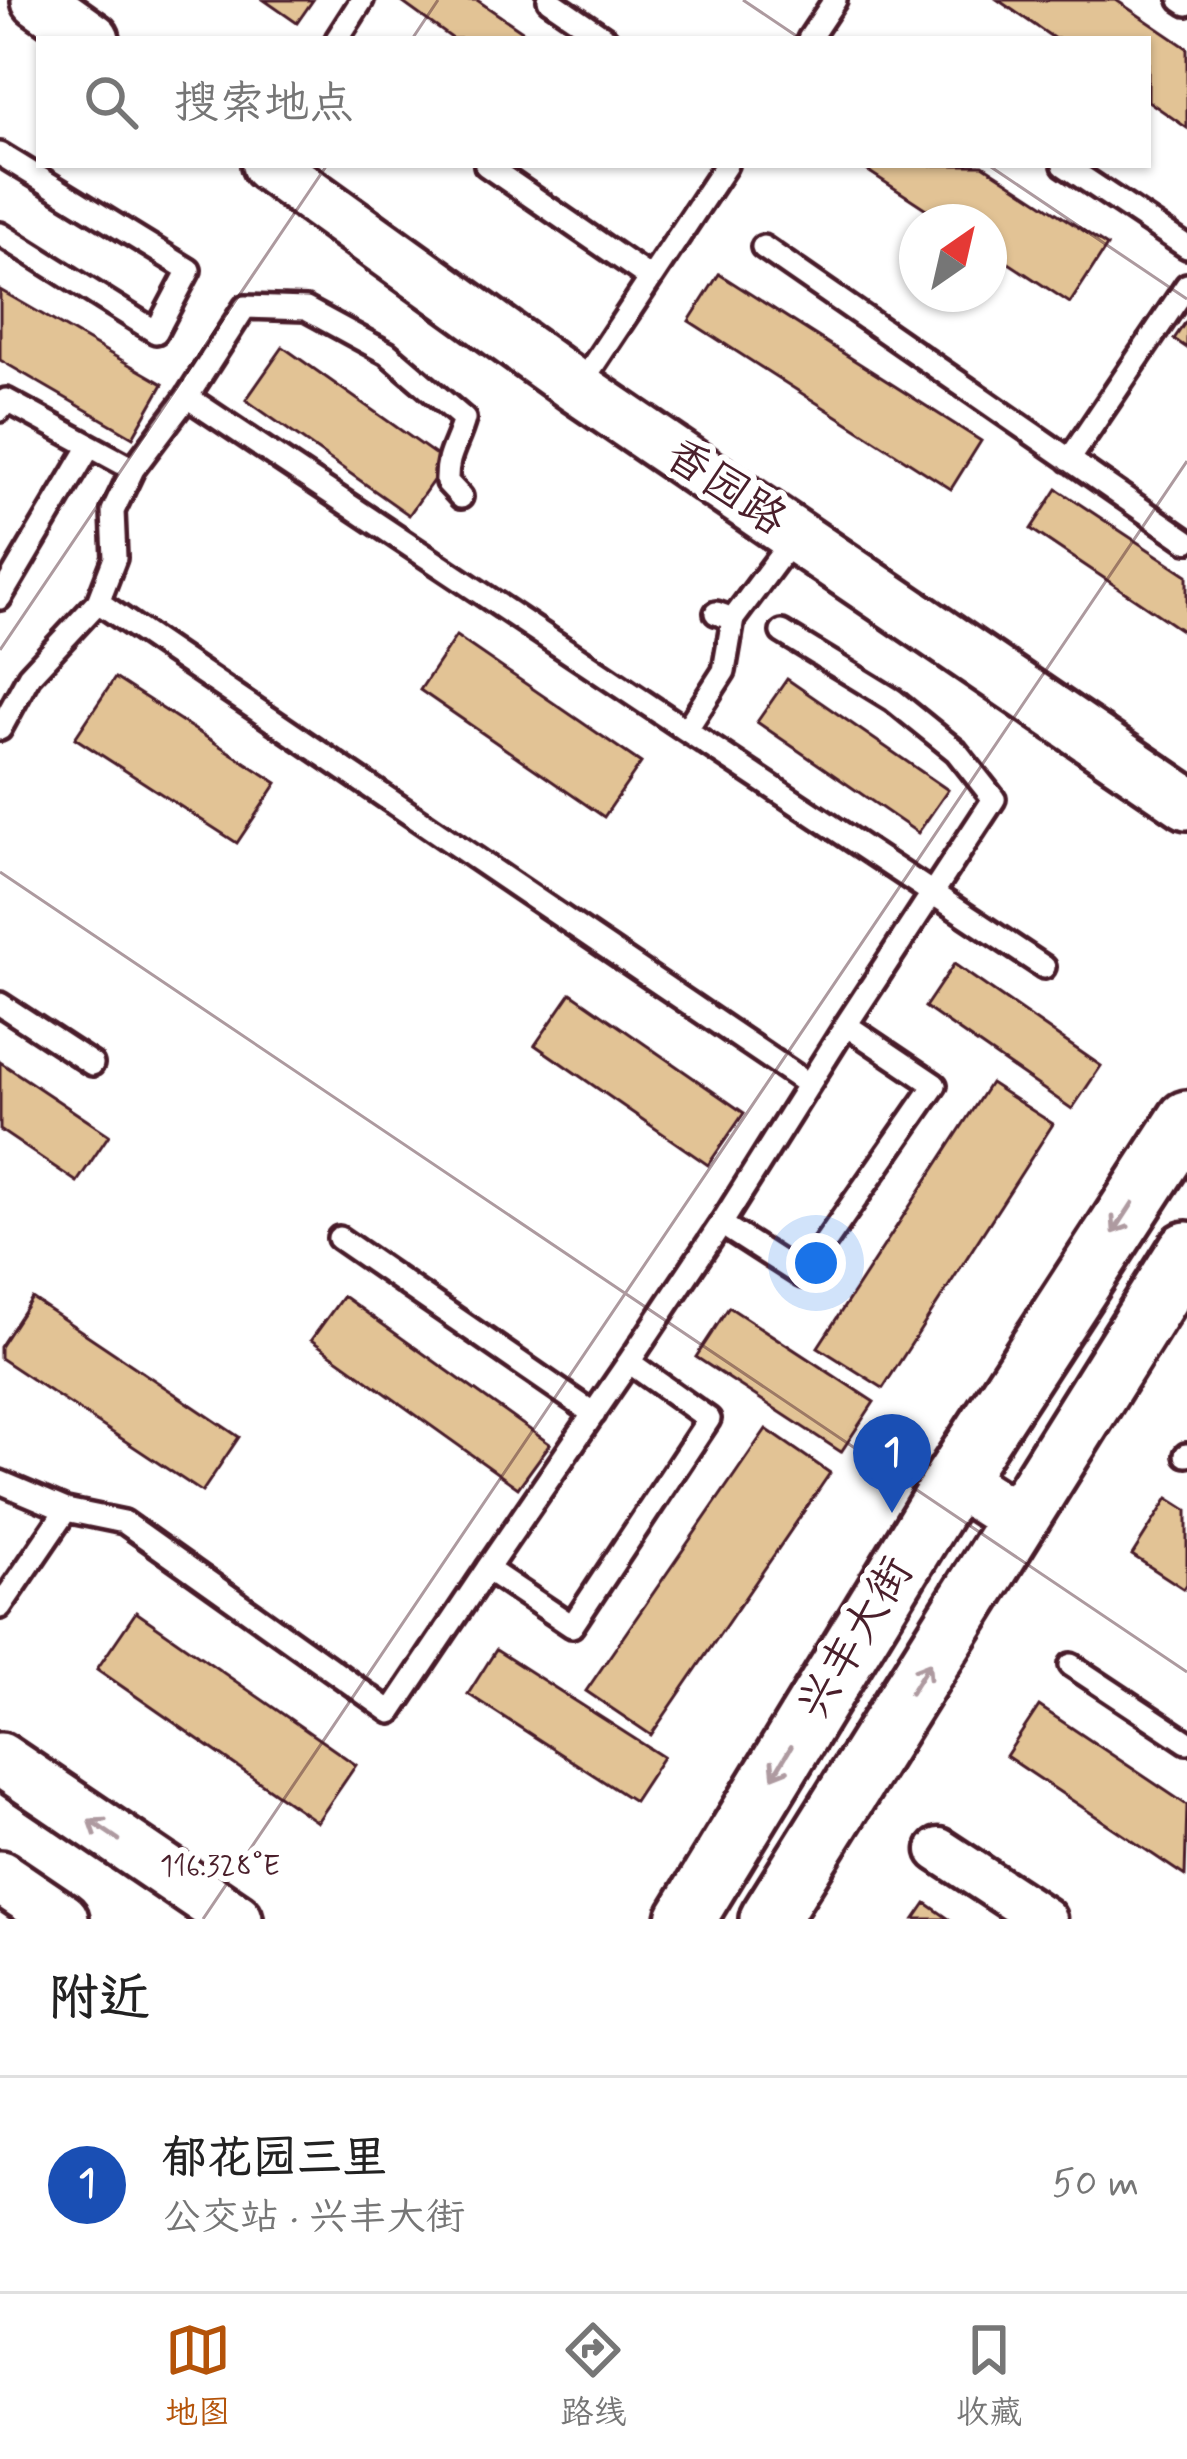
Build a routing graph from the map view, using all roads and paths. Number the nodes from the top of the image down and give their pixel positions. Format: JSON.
{"nodes":[{"id":1,"x":38,"y":0,"type":"edge"},
{"id":2,"x":362,"y":0,"type":"edge"},
{"id":3,"x":549,"y":0,"type":"edge"},
{"id":4,"x":835,"y":0,"type":"edge"},
{"id":5,"x":89,"y":36,"type":"edge"},
{"id":6,"x":339,"y":36,"type":"edge"},
{"id":7,"x":602,"y":36,"type":"edge"},
{"id":8,"x":811,"y":36,"type":"edge"},
{"id":9,"x":0,"y":154,"type":"edge"},
{"id":10,"x":272,"y":168,"type":"edge"},
{"id":11,"x":490,"y":168,"type":"edge"},
{"id":12,"x":724,"y":168,"type":"edge"},
{"id":13,"x":1068,"y":168,"type":"edge"},
{"id":14,"x":0,"y":234,"type":"edge"},
{"id":15,"x":763,"y":247,"type":"dead end"},
{"id":16,"x":1187,"y":247,"type":"edge"},
{"id":17,"x":650,"y":278,"type":"junction"},
{"id":18,"x":1187,"y":285,"type":"edge"},
{"id":19,"x":578,"y":388,"type":"junction"},
{"id":20,"x":187,"y":397,"type":"junction"},
{"id":21,"x":0,"y":410,"type":"edge"},
{"id":22,"x":90,"y":446,"type":"junction"},
{"id":23,"x":1069,"y":460,"type":"junction"},
{"id":24,"x":133,"y":469,"type":"junction"},
{"id":25,"x":461,"y":497,"type":"dead end"},
{"id":26,"x":795,"y":536,"type":"junction"},
{"id":27,"x":1187,"y":541,"type":"edge"},
{"id":28,"x":0,"y":598,"type":"edge"},
{"id":29,"x":98,"y":602,"type":"junction"},
{"id":30,"x":782,"y":632,"type":"dead end"},
{"id":31,"x":0,"y":729,"type":"edge"},
{"id":32,"x":686,"y":730,"type":"junction"},
{"id":33,"x":1187,"y":802,"type":"edge"},
{"id":34,"x":932,"y":893,"type":"junction"},
{"id":35,"x":1044,"y":968,"type":"dead end"},
{"id":36,"x":0,"y":1004,"type":"edge"},
{"id":37,"x":850,"y":1018,"type":"junction"},
{"id":38,"x":92,"y":1064,"type":"dead end"},
{"id":39,"x":808,"y":1084,"type":"junction"},
{"id":40,"x":1187,"y":1120,"type":"edge"},
{"id":41,"x":721,"y":1223,"type":"junction"},
{"id":42,"x":339,"y":1238,"type":"dead end"},
{"id":43,"x":1187,"y":1251,"type":"edge"},
{"id":44,"x":629,"y":1362,"type":"junction"},
{"id":45,"x":594,"y":1414,"type":"junction"},
{"id":46,"x":954,"y":1479,"type":"junction"},
{"id":47,"x":4,"y":1491,"type":"edge"},
{"id":48,"x":66,"y":1510,"type":"junction"},
{"id":49,"x":1019,"y":1521,"type":"junction"},
{"id":50,"x":487,"y":1569,"type":"junction"},
{"id":51,"x":0,"y":1607,"type":"edge"},
{"id":52,"x":1071,"y":1665,"type":"dead end"},
{"id":53,"x":1187,"y":1742,"type":"edge"},
{"id":54,"x":0,"y":1759,"type":"edge"},
{"id":55,"x":939,"y":1850,"type":"dead end"},
{"id":56,"x":0,"y":1877,"type":"edge"},
{"id":57,"x":62,"y":1919,"type":"edge"},
{"id":58,"x":236,"y":1919,"type":"edge"},
{"id":59,"x":686,"y":1919,"type":"edge"},
{"id":60,"x":769,"y":1919,"type":"edge"},
{"id":61,"x":1044,"y":1919,"type":"edge"}],
"edges":[{"from":1,"to":5,"type":"street"},
{"from":2,"to":6,"type":"lane"},
{"from":3,"to":7,"type":"lane"},
{"from":4,"to":8,"type":"lane"},
{"from":9,"to":14,"type":"lane"},
{"from":10,"to":19,"type":"street","name":"香园路"},
{"from":11,"to":17,"type":"lane"},
{"from":12,"to":17,"type":"lane"},
{"from":13,"to":16,"type":"lane"},
{"from":15,"to":23,"type":"lane"},
{"from":17,"to":19,"type":"lane"},
{"from":18,"to":23,"type":"lane"},
{"from":19,"to":26,"type":"street","name":"香园路"},
{"from":20,"to":24,"type":"lane"},
{"from":20,"to":25,"type":"lane"},
{"from":20,"to":32,"type":"lane"},
{"from":21,"to":22,"type":"lane"},
{"from":22,"to":24,"type":"lane"},
{"from":22,"to":28,"type":"lane"},
{"from":23,"to":27,"type":"lane"},
{"from":24,"to":29,"type":"lane"},
{"from":26,"to":32,"type":"lane"},
{"from":26,"to":33,"type":"street","name":"香园路"},
{"from":29,"to":31,"type":"lane"},
{"from":29,"to":39,"type":"lane"},
{"from":30,"to":34,"type":"lane"},
{"from":32,"to":34,"type":"lane"},
{"from":34,"to":35,"type":"lane"},
{"from":34,"to":37,"type":"lane"},
{"from":36,"to":38,"type":"lane"},
{"from":37,"to":39,"type":"lane"},
{"from":37,"to":41,"type":"lane"},
{"from":39,"to":41,"type":"lane"},
{"from":40,"to":46,"type":"main road","name":"兴丰大街","one_way":true},
{"from":41,"to":44,"type":"lane"},
{"from":42,"to":45,"type":"lane"},
{"from":43,"to":49,"type":"main road","name":"兴丰大街"},
{"from":44,"to":45,"type":"lane"},
{"from":44,"to":50,"type":"lane"},
{"from":45,"to":50,"type":"lane"},
{"from":46,"to":49,"type":"street"},
{"from":46,"to":59,"type":"main road","name":"兴丰大街","one_way":true},
{"from":47,"to":48,"type":"lane"},
{"from":48,"to":50,"type":"lane"},
{"from":48,"to":51,"type":"lane"},
{"from":60,"to":49,"type":"main road","name":"兴丰大街","one_way":true},
{"from":52,"to":53,"type":"lane"},
{"from":58,"to":54,"type":"street","one_way":true},
{"from":55,"to":61,"type":"street"},
{"from":56,"to":57,"type":"street"}]}
